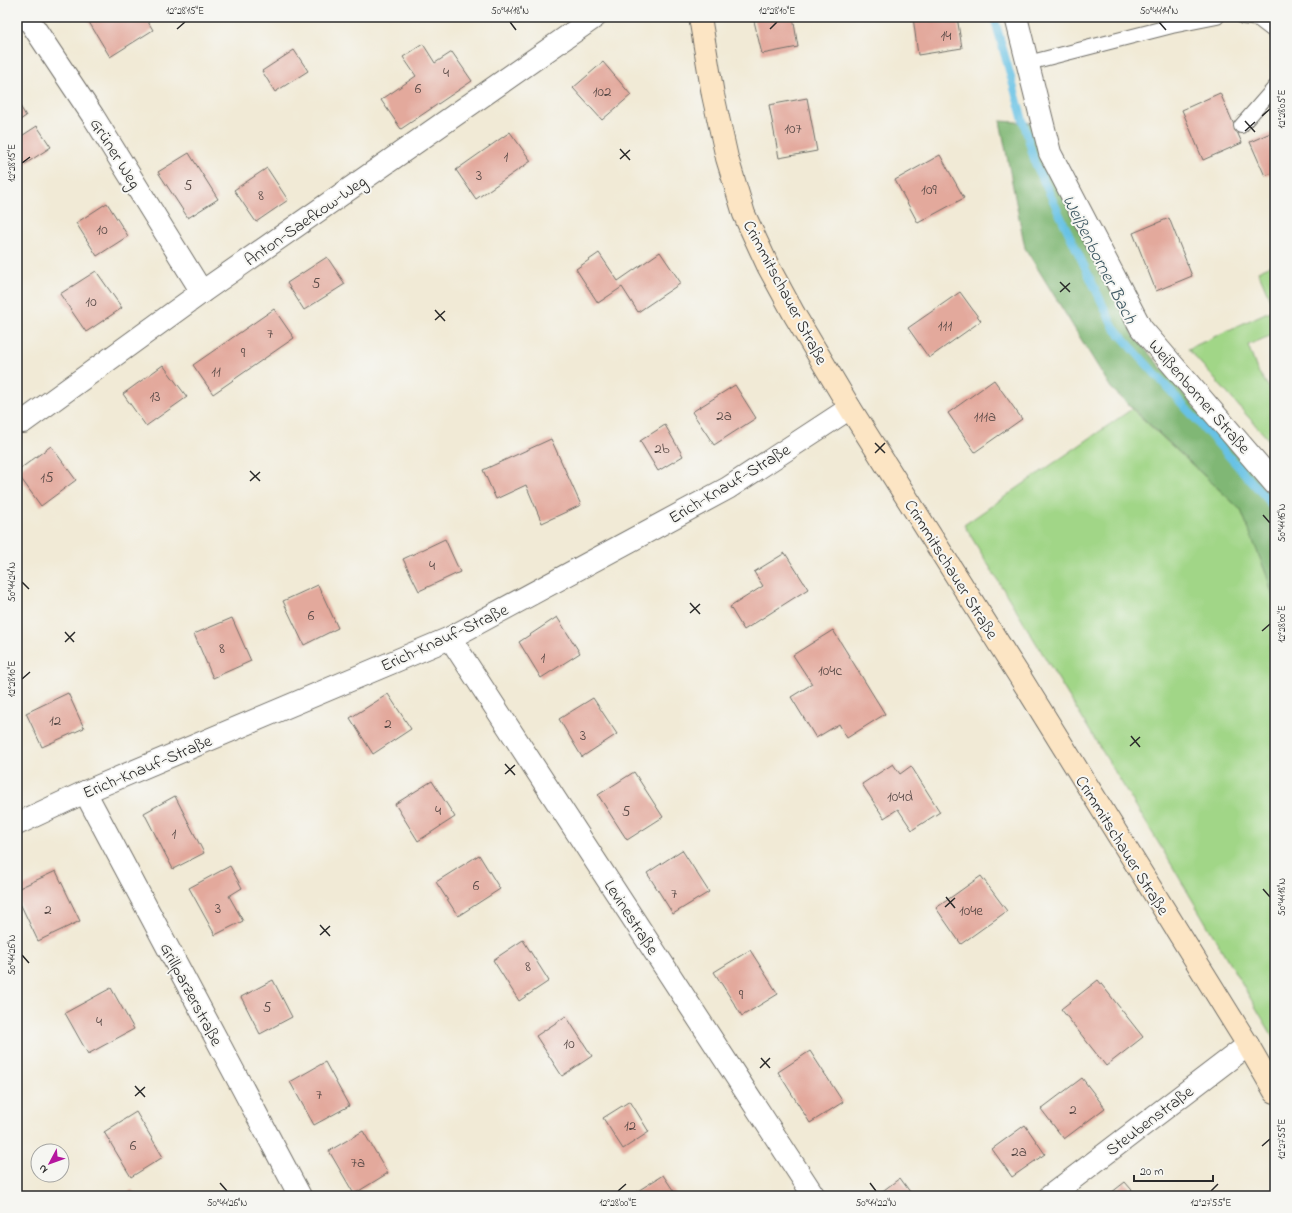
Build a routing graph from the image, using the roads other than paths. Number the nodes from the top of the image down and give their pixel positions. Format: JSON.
{"nodes":[{"id":1,"x":26,"y":17,"type":"edge"},
{"id":2,"x":594,"y":17,"type":"edge"},
{"id":3,"x":700,"y":17,"type":"edge"},
{"id":4,"x":1016,"y":17,"type":"edge"},
{"id":5,"x":1217,"y":17,"type":"edge"},
{"id":6,"x":1243,"y":17,"type":"edge"},
{"id":7,"x":1275,"y":32,"type":"edge"},
{"id":8,"x":1028,"y":63,"type":"junction"},
{"id":9,"x":1275,"y":87,"type":"edge"},
{"id":10,"x":1241,"y":126,"type":"dead end"},
{"id":11,"x":202,"y":292,"type":"junction"},
{"id":12,"x":850,"y":408,"type":"junction"},
{"id":13,"x":17,"y":422,"type":"edge"},
{"id":14,"x":1275,"y":484,"type":"edge"},
{"id":15,"x":450,"y":638,"type":"junction"},
{"id":16,"x":85,"y":792,"type":"junction"},
{"id":17,"x":17,"y":824,"type":"edge"},
{"id":18,"x":1248,"y":1045,"type":"junction"},
{"id":19,"x":1275,"y":1092,"type":"edge"},
{"id":20,"x":300,"y":1196,"type":"edge"},
{"id":21,"x":814,"y":1196,"type":"edge"},
{"id":22,"x":1050,"y":1196,"type":"edge"}],
"edges":[{"from":1,"to":11,"type":"street","name":"Grüner Weg"},
{"from":2,"to":11,"type":"street","name":"Anton-Saefkow-Weg"},
{"from":3,"to":12,"type":"main road","name":"Crimmitschauer Straße"},
{"from":4,"to":8,"type":"street","name":"Weißenborner Straße"},
{"from":5,"to":8,"type":"lane"},
{"from":6,"to":7,"type":"lane"},
{"from":8,"to":14,"type":"street","name":"Weißenborner Straße"},
{"from":9,"to":10,"type":"lane"},
{"from":11,"to":13,"type":"street","name":"Anton-Saefkow-Weg"},
{"from":12,"to":15,"type":"street","name":"Erich-Knauf-Straße"},
{"from":12,"to":18,"type":"main road","name":"Crimmitschauer Straße"},
{"from":15,"to":16,"type":"street","name":"Erich-Knauf-Straße"},
{"from":15,"to":21,"type":"street","name":"Levinestraße"},
{"from":16,"to":17,"type":"street","name":"Erich-Knauf-Straße"},
{"from":16,"to":20,"type":"street","name":"Grillparzerstraße"},
{"from":18,"to":19,"type":"main road","name":"Crimmitschauer Straße"},
{"from":18,"to":22,"type":"street","name":"Steubenstraße"}]}
